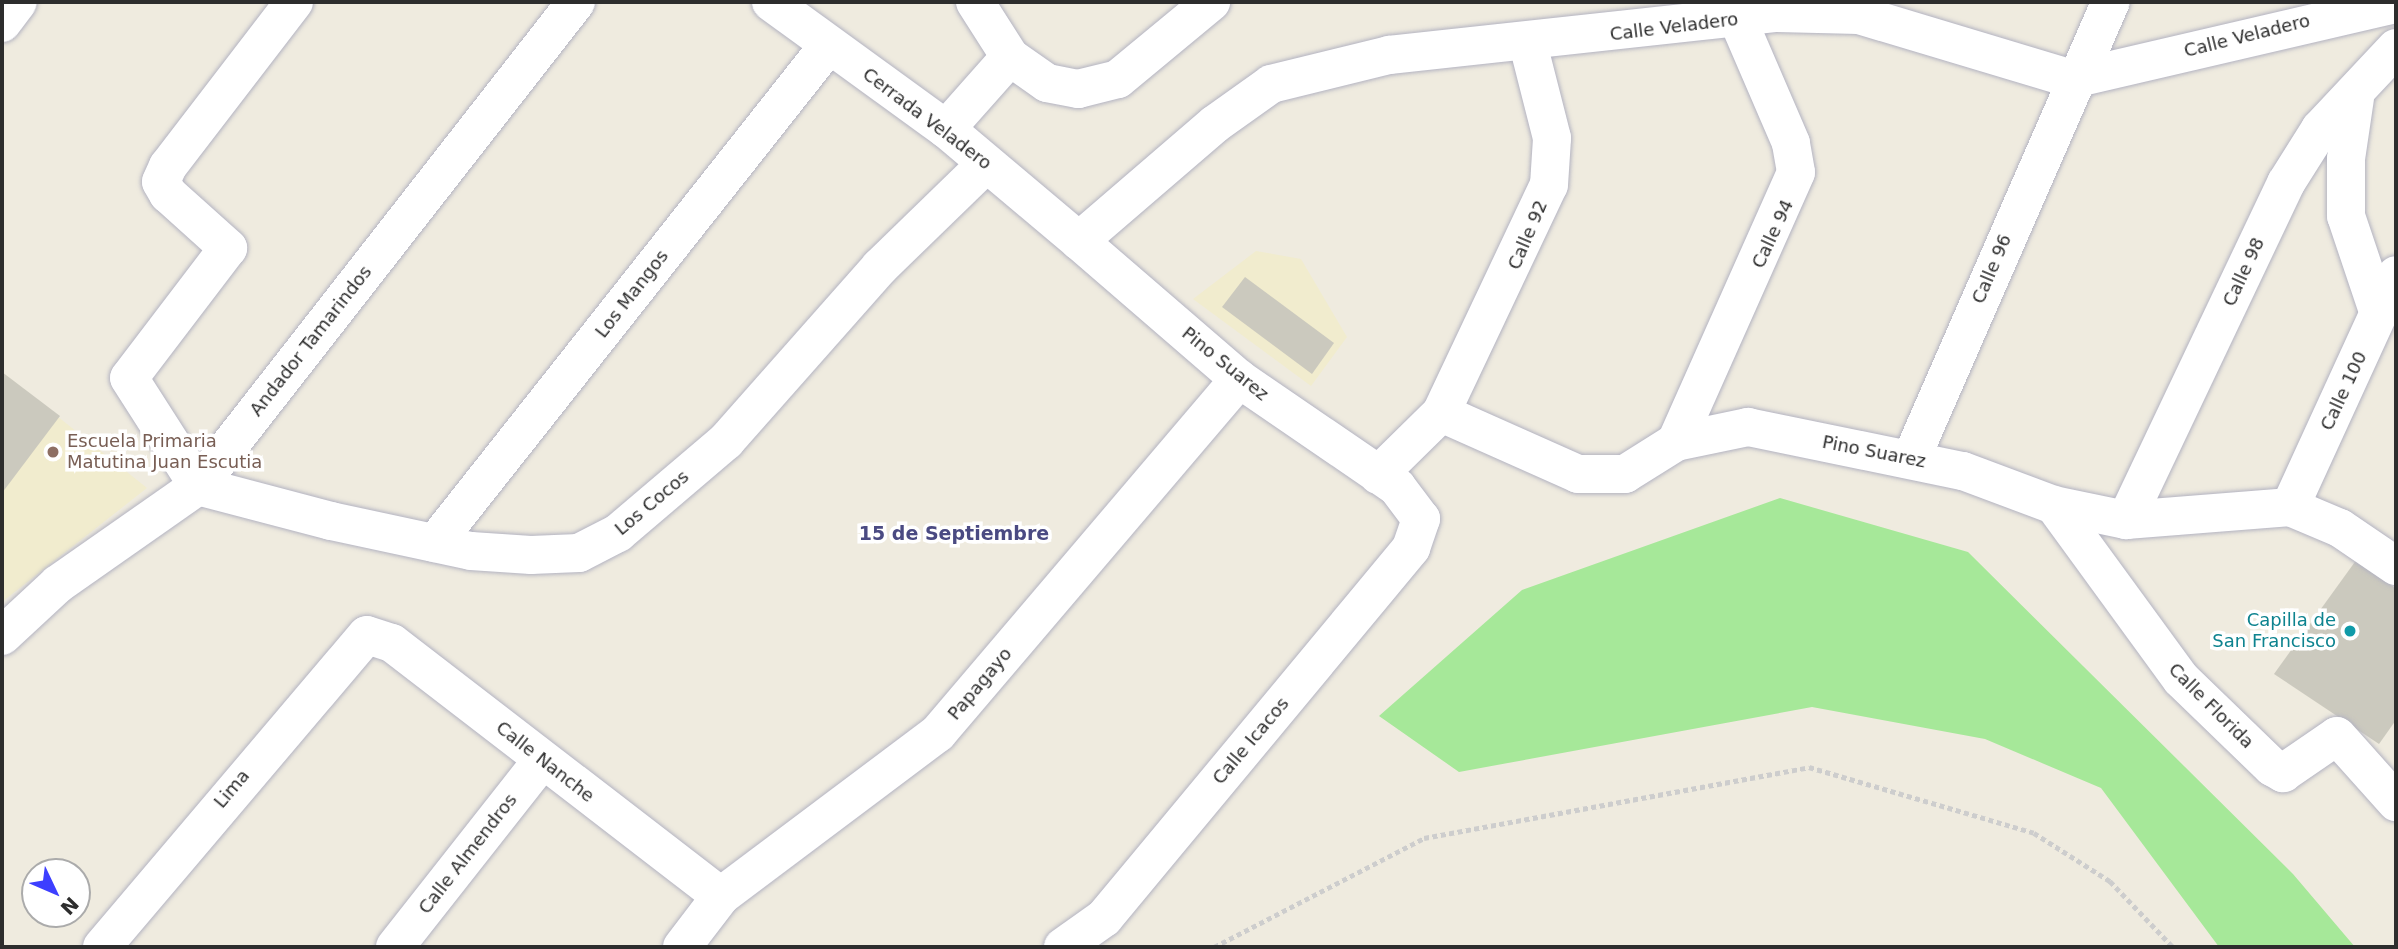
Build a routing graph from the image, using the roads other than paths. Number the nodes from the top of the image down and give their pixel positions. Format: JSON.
{"nodes":[{"id":1,"x":18,"y":2,"type":"edge"},
{"id":2,"x":294,"y":2,"type":"edge"},
{"id":3,"x":576,"y":2,"type":"edge"},
{"id":4,"x":771,"y":2,"type":"edge"},
{"id":5,"x":975,"y":2,"type":"edge"},
{"id":6,"x":1211,"y":2,"type":"edge"},
{"id":7,"x":2111,"y":2,"type":"edge"},
{"id":8,"x":2396,"y":4,"type":"edge"},
{"id":9,"x":1782,"y":7,"type":"edge"},
{"id":10,"x":1738,"y":20,"type":"junction"},
{"id":11,"x":2,"y":23,"type":"edge"},
{"id":12,"x":1528,"y":44,"type":"junction"},
{"id":13,"x":828,"y":46,"type":"junction"},
{"id":14,"x":2396,"y":48,"type":"edge"},
{"id":15,"x":1010,"y":57,"type":"junction"},
{"id":16,"x":2073,"y":79,"type":"junction"},
{"id":17,"x":2355,"y":99,"type":"junction"},
{"id":18,"x":946,"y":129,"type":"junction"},
{"id":19,"x":992,"y":168,"type":"junction"},
{"id":20,"x":1079,"y":241,"type":"junction"},
{"id":21,"x":2396,"y":275,"type":"edge"},
{"id":22,"x":2379,"y":314,"type":"junction"},
{"id":23,"x":1239,"y":379,"type":"junction"},
{"id":24,"x":1441,"y":413,"type":"junction"},
{"id":25,"x":1676,"y":442,"type":"junction"},
{"id":26,"x":1911,"y":459,"type":"junction"},
{"id":27,"x":1378,"y":475,"type":"junction"},
{"id":28,"x":198,"y":485,"type":"junction"},
{"id":29,"x":2054,"y":505,"type":"junction"},
{"id":30,"x":2290,"y":507,"type":"junction"},
{"id":31,"x":1421,"y":519,"type":"joint"},
{"id":32,"x":2126,"y":520,"type":"junction"},
{"id":33,"x":435,"y":542,"type":"junction"},
{"id":34,"x":2396,"y":566,"type":"edge"},
{"id":35,"x":367,"y":635,"type":"joint"},
{"id":36,"x":2,"y":636,"type":"edge"},
{"id":37,"x":541,"y":760,"type":"junction"},
{"id":38,"x":2396,"y":802,"type":"edge"},
{"id":39,"x":721,"y":895,"type":"junction"},
{"id":40,"x":102,"y":947,"type":"edge"},
{"id":41,"x":395,"y":947,"type":"edge"},
{"id":42,"x":682,"y":947,"type":"edge"},
{"id":43,"x":1063,"y":947,"type":"edge"}],
"edges":[{"from":1,"to":11,"type":"street"},
{"from":2,"to":28,"type":"street"},
{"from":3,"to":28,"type":"street","name":"Andador Tamarindos"},
{"from":4,"to":13,"type":"street","name":"Cerrada Veladero"},
{"from":5,"to":15,"type":"street"},
{"from":6,"to":15,"type":"street"},
{"from":7,"to":16,"type":"street","name":"Calle 96"},
{"from":8,"to":16,"type":"street","name":"Calle Veladero"},
{"from":9,"to":10,"type":"street","name":"Calle Veladero"},
{"from":9,"to":16,"type":"street","name":"Calle Veladero"},
{"from":10,"to":12,"type":"street","name":"Calle Veladero"},
{"from":10,"to":25,"type":"street","name":"Calle 94"},
{"from":12,"to":20,"type":"street","name":"Calle Veladero"},
{"from":12,"to":24,"type":"street","name":"Calle 92"},
{"from":13,"to":18,"type":"street","name":"Cerrada Veladero"},
{"from":13,"to":33,"type":"street","name":"Los Mangos"},
{"from":14,"to":17,"type":"street","name":"Calle 98"},
{"from":15,"to":18,"type":"street"},
{"from":16,"to":26,"type":"street","name":"Calle 96"},
{"from":17,"to":22,"type":"street"},
{"from":17,"to":32,"type":"street","name":"Calle 98"},
{"from":18,"to":19,"type":"street","name":"Cerrada Veladero"},
{"from":19,"to":20,"type":"street","name":"Cerrada Veladero"},
{"from":19,"to":33,"type":"street","name":"Los Cocos"},
{"from":20,"to":23,"type":"street","name":"Pino Suarez"},
{"from":21,"to":22,"type":"street","name":"Calle 100"},
{"from":22,"to":30,"type":"street","name":"Calle 100"},
{"from":23,"to":27,"type":"street","name":"Pino Suarez"},
{"from":23,"to":39,"type":"street","name":"Papagayo"},
{"from":24,"to":25,"type":"street","name":"Pino Suarez"},
{"from":24,"to":27,"type":"street"},
{"from":25,"to":26,"type":"street","name":"Pino Suarez"},
{"from":26,"to":29,"type":"street","name":"Pino Suarez"},
{"from":27,"to":31,"type":"street","name":"Pino Suarez"},
{"from":28,"to":33,"type":"street","name":"Los Cocos"},
{"from":28,"to":36,"type":"street","name":"Andador Tamarindos"},
{"from":29,"to":32,"type":"street","name":"Pino Suarez"},
{"from":29,"to":38,"type":"street","name":"Calle Florida"},
{"from":30,"to":32,"type":"street","name":"Pino Suarez"},
{"from":30,"to":34,"type":"street","name":"Pino Suarez"},
{"from":31,"to":43,"type":"street","name":"Calle Icacos"},
{"from":35,"to":37,"type":"street","name":"Calle Nanche"},
{"from":35,"to":40,"type":"street","name":"Lima"},
{"from":37,"to":39,"type":"street","name":"Calle Nanche"},
{"from":37,"to":41,"type":"street","name":"Calle Almendros"},
{"from":39,"to":42,"type":"street","name":"Papagayo"}]}
